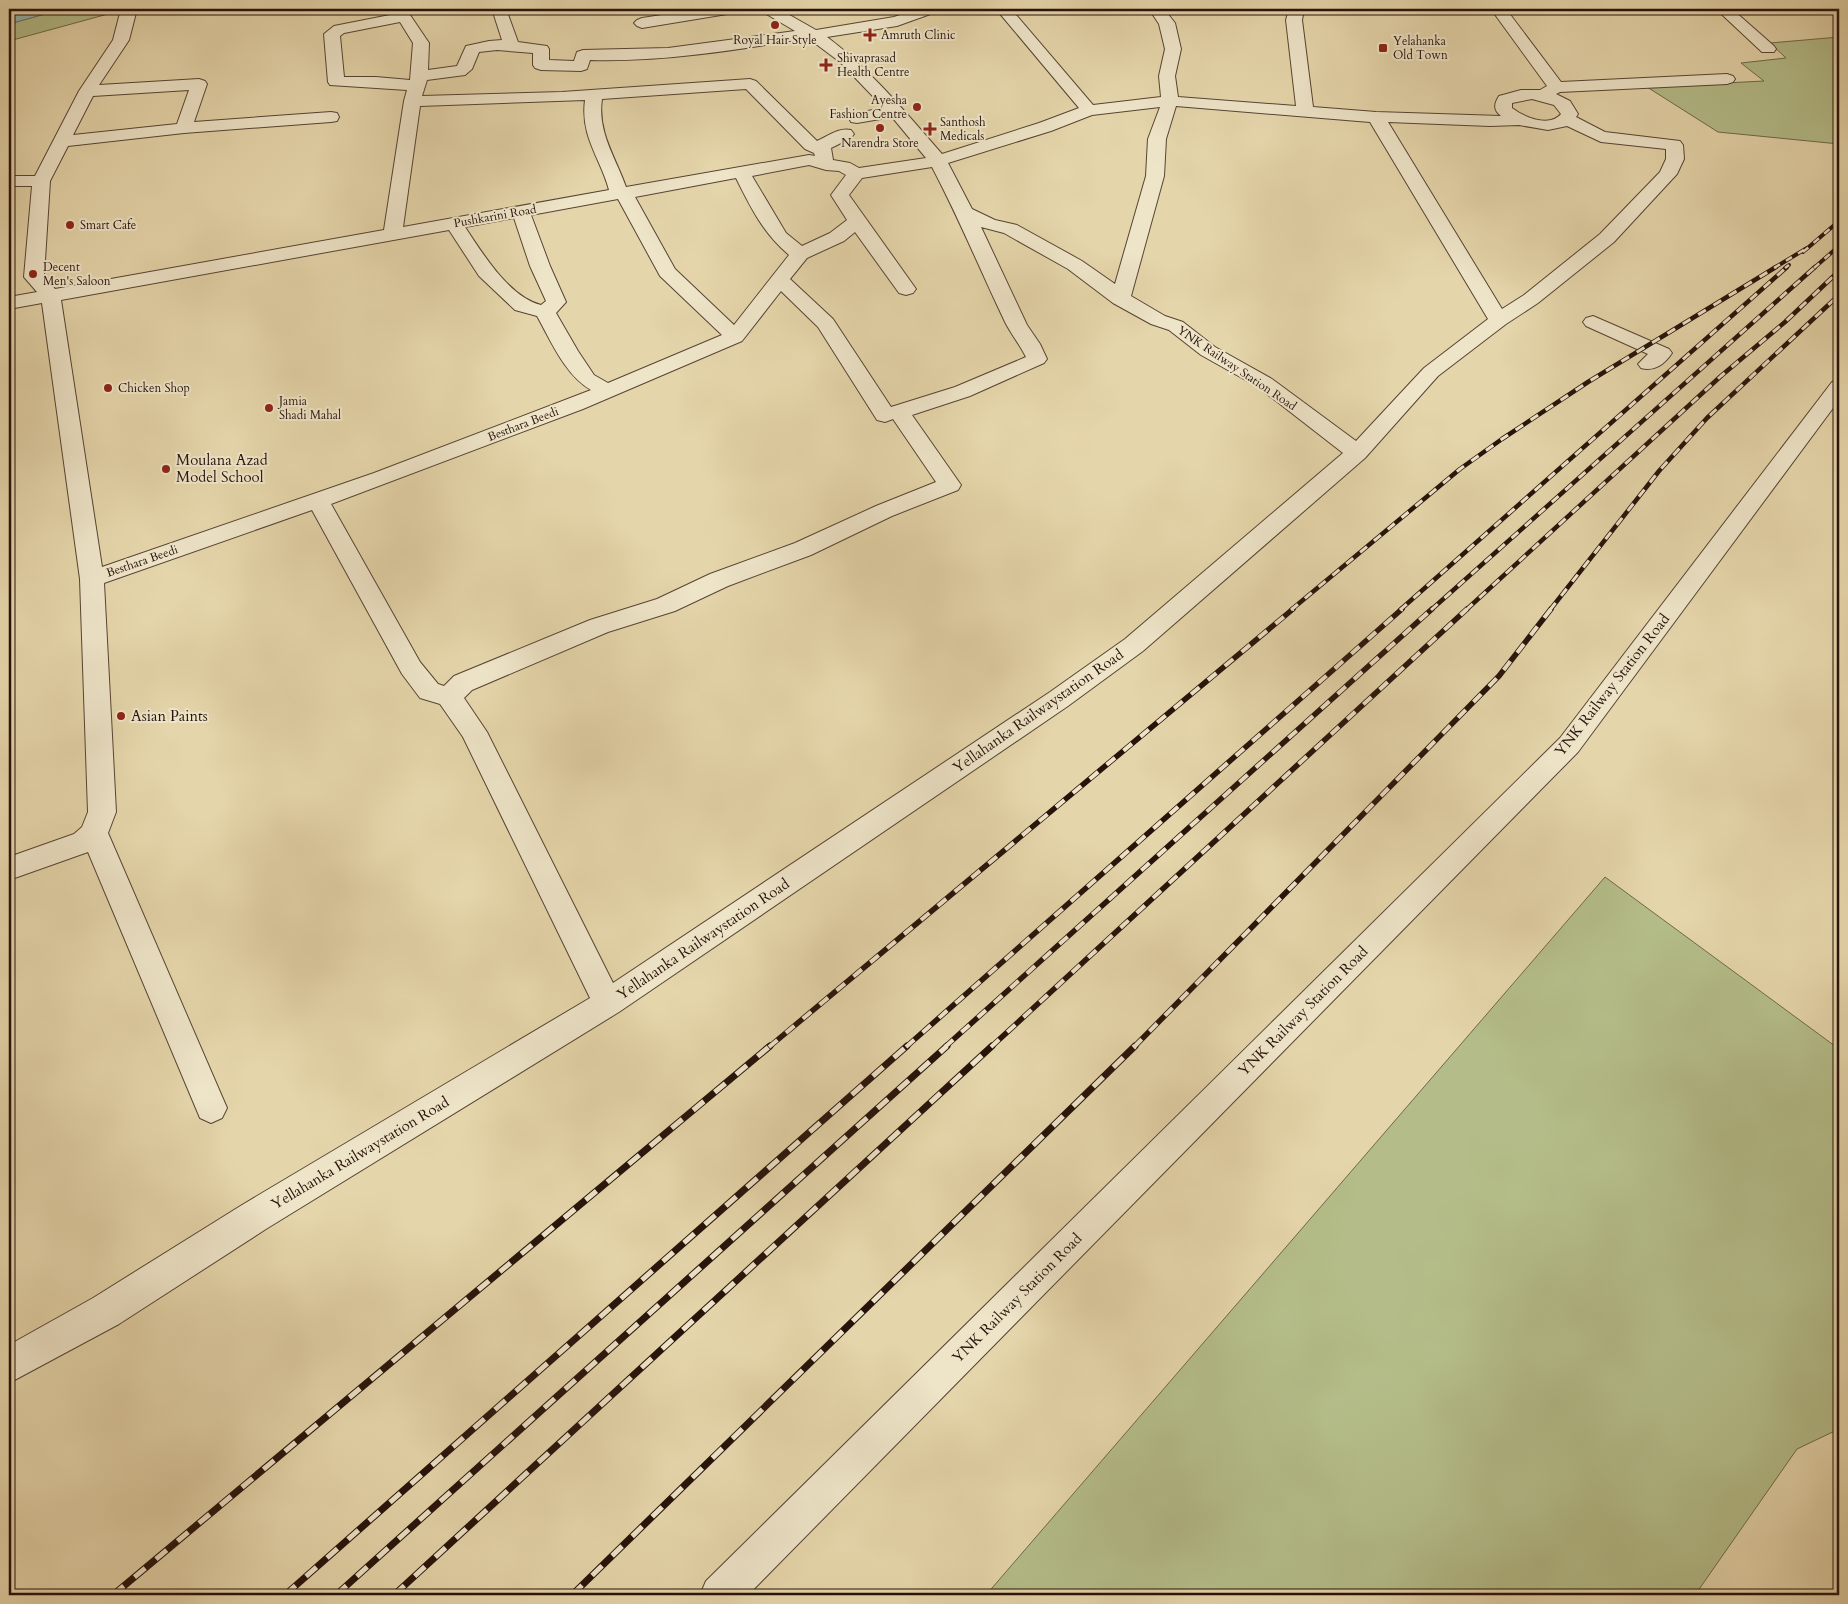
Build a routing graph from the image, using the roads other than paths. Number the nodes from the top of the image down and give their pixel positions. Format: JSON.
{"nodes":[{"id":1,"x":129,"y":9,"type":"edge"},
{"id":2,"x":499,"y":9,"type":"edge"},
{"id":3,"x":727,"y":9,"type":"edge"},
{"id":4,"x":768,"y":9,"type":"edge"},
{"id":5,"x":931,"y":9,"type":"edge"},
{"id":6,"x":1003,"y":9,"type":"edge"},
{"id":7,"x":1156,"y":9,"type":"edge"},
{"id":8,"x":1296,"y":9,"type":"edge"},
{"id":9,"x":1498,"y":9,"type":"edge"},
{"id":10,"x":1723,"y":9,"type":"edge"},
{"id":11,"x":401,"y":13,"type":"edge"},
{"id":12,"x":642,"y":23,"type":"dead end"},
{"id":13,"x":811,"y":34,"type":"junction"},
{"id":14,"x":512,"y":46,"type":"junction"},
{"id":15,"x":1768,"y":49,"type":"dead end"},
{"id":16,"x":1726,"y":79,"type":"dead end"},
{"id":17,"x":416,"y":88,"type":"junction"},
{"id":18,"x":87,"y":91,"type":"junction"},
{"id":19,"x":1550,"y":92,"type":"junction"},
{"id":20,"x":594,"y":95,"type":"junction"},
{"id":21,"x":1170,"y":101,"type":"junction"},
{"id":22,"x":1089,"y":110,"type":"junction"},
{"id":23,"x":1305,"y":110,"type":"junction"},
{"id":24,"x":896,"y":111,"type":"junction"},
{"id":25,"x":1376,"y":117,"type":"junction"},
{"id":26,"x":331,"y":118,"type":"dead end"},
{"id":27,"x":857,"y":118,"type":"dead end"},
{"id":28,"x":1568,"y":119,"type":"junction"},
{"id":29,"x":1518,"y":120,"type":"junction"},
{"id":30,"x":184,"y":128,"type":"junction"},
{"id":31,"x":845,"y":134,"type":"dead end"},
{"id":32,"x":62,"y":141,"type":"junction"},
{"id":33,"x":824,"y":157,"type":"junction"},
{"id":34,"x":938,"y":161,"type":"junction"},
{"id":35,"x":741,"y":172,"type":"junction"},
{"id":36,"x":856,"y":174,"type":"junction"},
{"id":37,"x":9,"y":181,"type":"edge"},
{"id":38,"x":41,"y":181,"type":"junction"},
{"id":39,"x":621,"y":194,"type":"junction"},
{"id":40,"x":521,"y":212,"type":"junction"},
{"id":41,"x":965,"y":212,"type":"junction"},
{"id":42,"x":857,"y":221,"type":"junction"},
{"id":43,"x":454,"y":224,"type":"junction"},
{"id":44,"x":392,"y":235,"type":"junction"},
{"id":45,"x":800,"y":254,"type":"junction"},
{"id":46,"x":780,"y":280,"type":"junction"},
{"id":47,"x":906,"y":289,"type":"dead end"},
{"id":48,"x":51,"y":296,"type":"junction"},
{"id":49,"x":1120,"y":299,"type":"junction"},
{"id":50,"x":9,"y":303,"type":"edge"},
{"id":51,"x":545,"y":312,"type":"junction"},
{"id":52,"x":1499,"y":320,"type":"junction"},
{"id":53,"x":1594,"y":322,"type":"dead end"},
{"id":54,"x":735,"y":337,"type":"junction"},
{"id":55,"x":1648,"y":364,"type":"dead end"},
{"id":56,"x":1839,"y":386,"type":"edge"},
{"id":57,"x":606,"y":390,"type":"junction"},
{"id":58,"x":899,"y":412,"type":"junction"},
{"id":59,"x":1357,"y":453,"type":"junction"},
{"id":60,"x":318,"y":500,"type":"junction"},
{"id":61,"x":92,"y":579,"type":"junction"},
{"id":62,"x":450,"y":697,"type":"junction"},
{"id":63,"x":94,"y":833,"type":"junction"},
{"id":64,"x":9,"y":868,"type":"edge"},
{"id":65,"x":608,"y":1003,"type":"junction"},
{"id":66,"x":211,"y":1108,"type":"dead end"},
{"id":67,"x":9,"y":1365,"type":"edge"},
{"id":68,"x":720,"y":1595,"type":"edge"}],
"edges":[{"from":1,"to":18,"type":"street"},
{"from":2,"to":14,"type":"street"},
{"from":3,"to":12,"type":"street"},
{"from":4,"to":13,"type":"street"},
{"from":5,"to":13,"type":"street"},
{"from":6,"to":22,"type":"street"},
{"from":7,"to":21,"type":"street"},
{"from":8,"to":23,"type":"street"},
{"from":9,"to":19,"type":"street"},
{"from":10,"to":15,"type":"street"},
{"from":11,"to":17,"type":"street"},
{"from":11,"to":17,"type":"street"},
{"from":13,"to":14,"type":"street"},
{"from":13,"to":24,"type":"street"},
{"from":14,"to":17,"type":"street"},
{"from":16,"to":19,"type":"street"},
{"from":17,"to":20,"type":"street"},
{"from":17,"to":44,"type":"street"},
{"from":18,"to":30,"type":"street"},
{"from":18,"to":32,"type":"street"},
{"from":19,"to":28,"type":"street"},
{"from":19,"to":29,"type":"street"},
{"from":20,"to":33,"type":"street"},
{"from":20,"to":39,"type":"street"},
{"from":21,"to":22,"type":"street","name":"Pushkarini Road"},
{"from":21,"to":23,"type":"street","name":"Pushkarini Road"},
{"from":21,"to":49,"type":"street"},
{"from":22,"to":34,"type":"street","name":"Pushkarini Road"},
{"from":23,"to":25,"type":"street","name":"Pushkarini Road"},
{"from":24,"to":27,"type":"street"},
{"from":24,"to":34,"type":"street"},
{"from":25,"to":29,"type":"street","name":"Pushkarini Road"},
{"from":25,"to":52,"type":"street"},
{"from":26,"to":30,"type":"street"},
{"from":28,"to":29,"type":"street","name":"Pushkarini Road"},
{"from":28,"to":52,"type":"street"},
{"from":30,"to":32,"type":"street"},
{"from":31,"to":33,"type":"street"},
{"from":32,"to":38,"type":"street"},
{"from":33,"to":35,"type":"street","name":"Pushkarini Road"},
{"from":33,"to":36,"type":"street","name":"Pushkarini Road"},
{"from":34,"to":36,"type":"street","name":"Pushkarini Road"},
{"from":34,"to":41,"type":"street"},
{"from":35,"to":39,"type":"street","name":"Pushkarini Road"},
{"from":35,"to":45,"type":"street"},
{"from":36,"to":42,"type":"street"},
{"from":37,"to":38,"type":"street"},
{"from":38,"to":48,"type":"street"},
{"from":39,"to":40,"type":"street","name":"Pushkarini Road"},
{"from":39,"to":54,"type":"street"},
{"from":40,"to":43,"type":"street","name":"Pushkarini Road"},
{"from":40,"to":51,"type":"street"},
{"from":41,"to":49,"type":"street","name":"YNK Railway Station Road"},
{"from":41,"to":58,"type":"street"},
{"from":42,"to":45,"type":"street","name":"Besthara Beedi"},
{"from":42,"to":47,"type":"street"},
{"from":43,"to":44,"type":"street","name":"Pushkarini Road"},
{"from":43,"to":51,"type":"street"},
{"from":44,"to":48,"type":"street","name":"Pushkarini Road"},
{"from":45,"to":46,"type":"street","name":"Besthara Beedi"},
{"from":46,"to":54,"type":"street","name":"Besthara Beedi"},
{"from":46,"to":58,"type":"street"},
{"from":48,"to":50,"type":"street","name":"Pushkarini Road"},
{"from":48,"to":61,"type":"street"},
{"from":49,"to":59,"type":"street","name":"YNK Railway Station Road"},
{"from":51,"to":57,"type":"street"},
{"from":52,"to":59,"type":"street"},
{"from":53,"to":55,"type":"street"},
{"from":54,"to":57,"type":"street","name":"Besthara Beedi"},
{"from":56,"to":68,"type":"street","name":"YNK Railway Station Road"},
{"from":57,"to":60,"type":"street","name":"Besthara Beedi"},
{"from":58,"to":62,"type":"street"},
{"from":59,"to":65,"type":"street","name":"Yellahanka Railwaystation Road"},
{"from":60,"to":61,"type":"street","name":"Besthara Beedi"},
{"from":60,"to":62,"type":"street"},
{"from":61,"to":63,"type":"street"},
{"from":62,"to":65,"type":"street"},
{"from":63,"to":64,"type":"street"},
{"from":63,"to":66,"type":"street"},
{"from":65,"to":67,"type":"street","name":"Yellahanka Railwaystation Road"}]}
